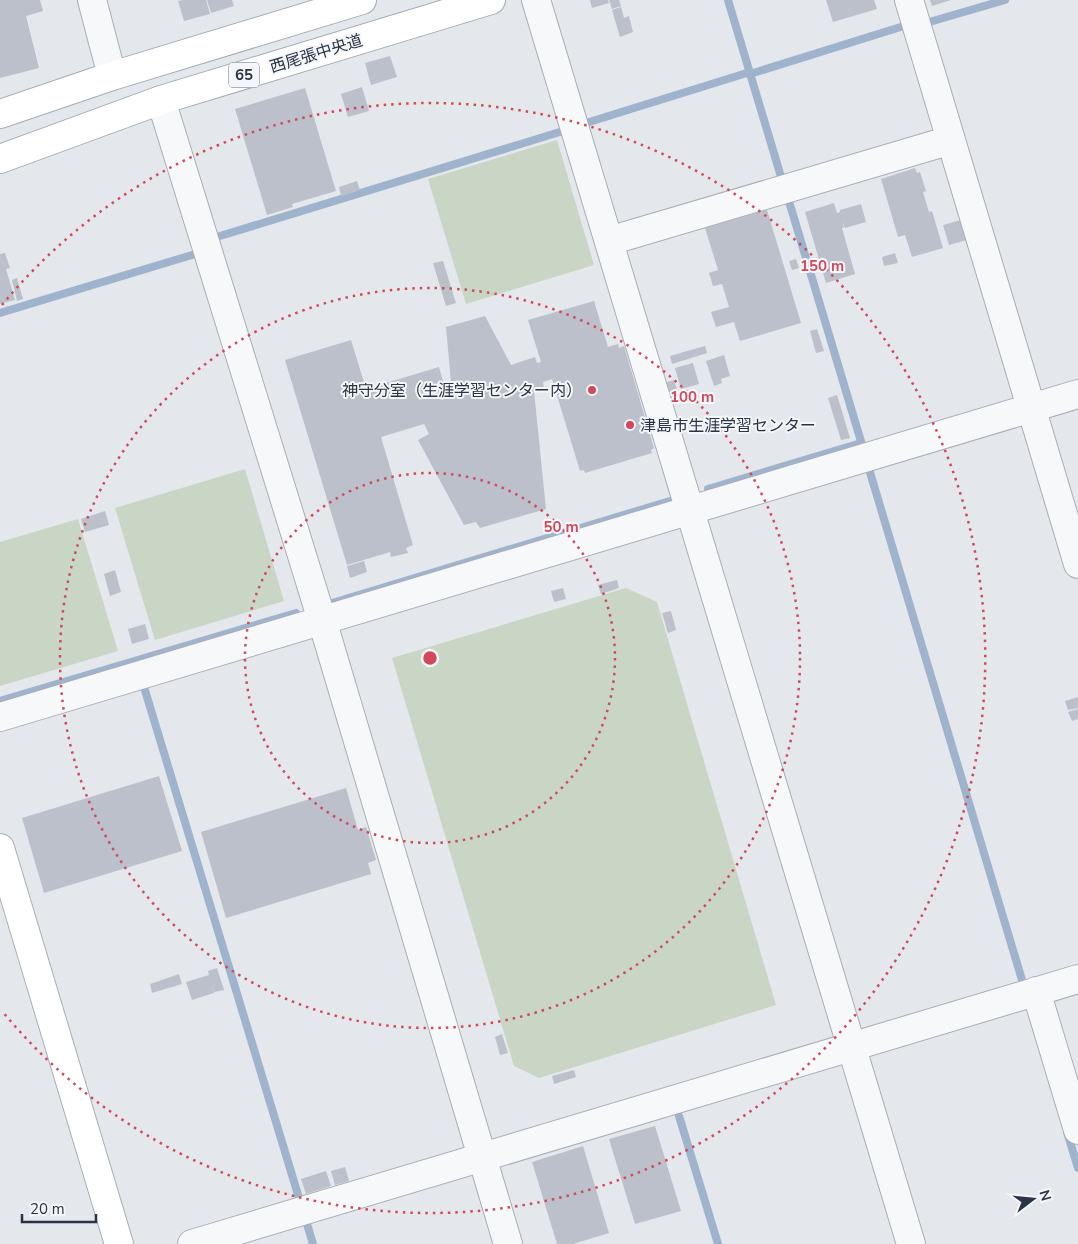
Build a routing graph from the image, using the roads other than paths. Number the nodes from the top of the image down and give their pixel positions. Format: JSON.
{"nodes":[{"id":1,"x":92,"y":0,"type":"edge"},
{"id":2,"x":362,"y":0,"type":"edge"},
{"id":3,"x":491,"y":0,"type":"edge"},
{"id":4,"x":536,"y":0,"type":"edge"},
{"id":5,"x":909,"y":0,"type":"edge"},
{"id":6,"x":112,"y":76,"type":"junction"},
{"id":7,"x":161,"y":100,"type":"junction"},
{"id":8,"x":0,"y":114,"type":"edge"},
{"id":9,"x":951,"y":140,"type":"junction"},
{"id":10,"x":0,"y":159,"type":"edge"},
{"id":11,"x":609,"y":242,"type":"junction"},
{"id":12,"x":1078,"y":394,"type":"edge"},
{"id":13,"x":1031,"y":408,"type":"junction"},
{"id":14,"x":690,"y":511,"type":"junction"},
{"id":15,"x":1078,"y":564,"type":"edge"},
{"id":16,"x":322,"y":620,"type":"junction"},
{"id":17,"x":0,"y":717,"type":"edge"},
{"id":18,"x":0,"y":848,"type":"edge"},
{"id":19,"x":1078,"y":978,"type":"edge"},
{"id":20,"x":1036,"y":991,"type":"junction"},
{"id":21,"x":851,"y":1047,"type":"junction"},
{"id":22,"x":1078,"y":1130,"type":"edge"},
{"id":23,"x":482,"y":1157,"type":"junction"},
{"id":24,"x":119,"y":1244,"type":"edge"},
{"id":25,"x":192,"y":1244,"type":"edge"},
{"id":26,"x":508,"y":1244,"type":"edge"},
{"id":27,"x":910,"y":1244,"type":"edge"}],
"edges":[{"from":1,"to":6,"type":"street"},
{"from":2,"to":6,"type":"main road","number":"65"},
{"from":3,"to":7,"type":"main road","name":"西尾張中央道","number":"65"},
{"from":4,"to":11,"type":"street"},
{"from":5,"to":9,"type":"street"},
{"from":6,"to":8,"type":"main road","number":"65"},
{"from":7,"to":10,"type":"main road","name":"西尾張中央道","number":"65"},
{"from":7,"to":16,"type":"street"},
{"from":9,"to":11,"type":"street"},
{"from":9,"to":13,"type":"street"},
{"from":11,"to":14,"type":"street"},
{"from":12,"to":13,"type":"street"},
{"from":13,"to":14,"type":"street"},
{"from":13,"to":15,"type":"street"},
{"from":14,"to":16,"type":"street"},
{"from":14,"to":21,"type":"street"},
{"from":16,"to":17,"type":"street"},
{"from":16,"to":23,"type":"street"},
{"from":18,"to":24,"type":"main road"},
{"from":19,"to":20,"type":"street"},
{"from":20,"to":21,"type":"street"},
{"from":20,"to":22,"type":"street"},
{"from":21,"to":23,"type":"street"},
{"from":21,"to":27,"type":"street"},
{"from":23,"to":25,"type":"street"},
{"from":23,"to":26,"type":"street"}]}
